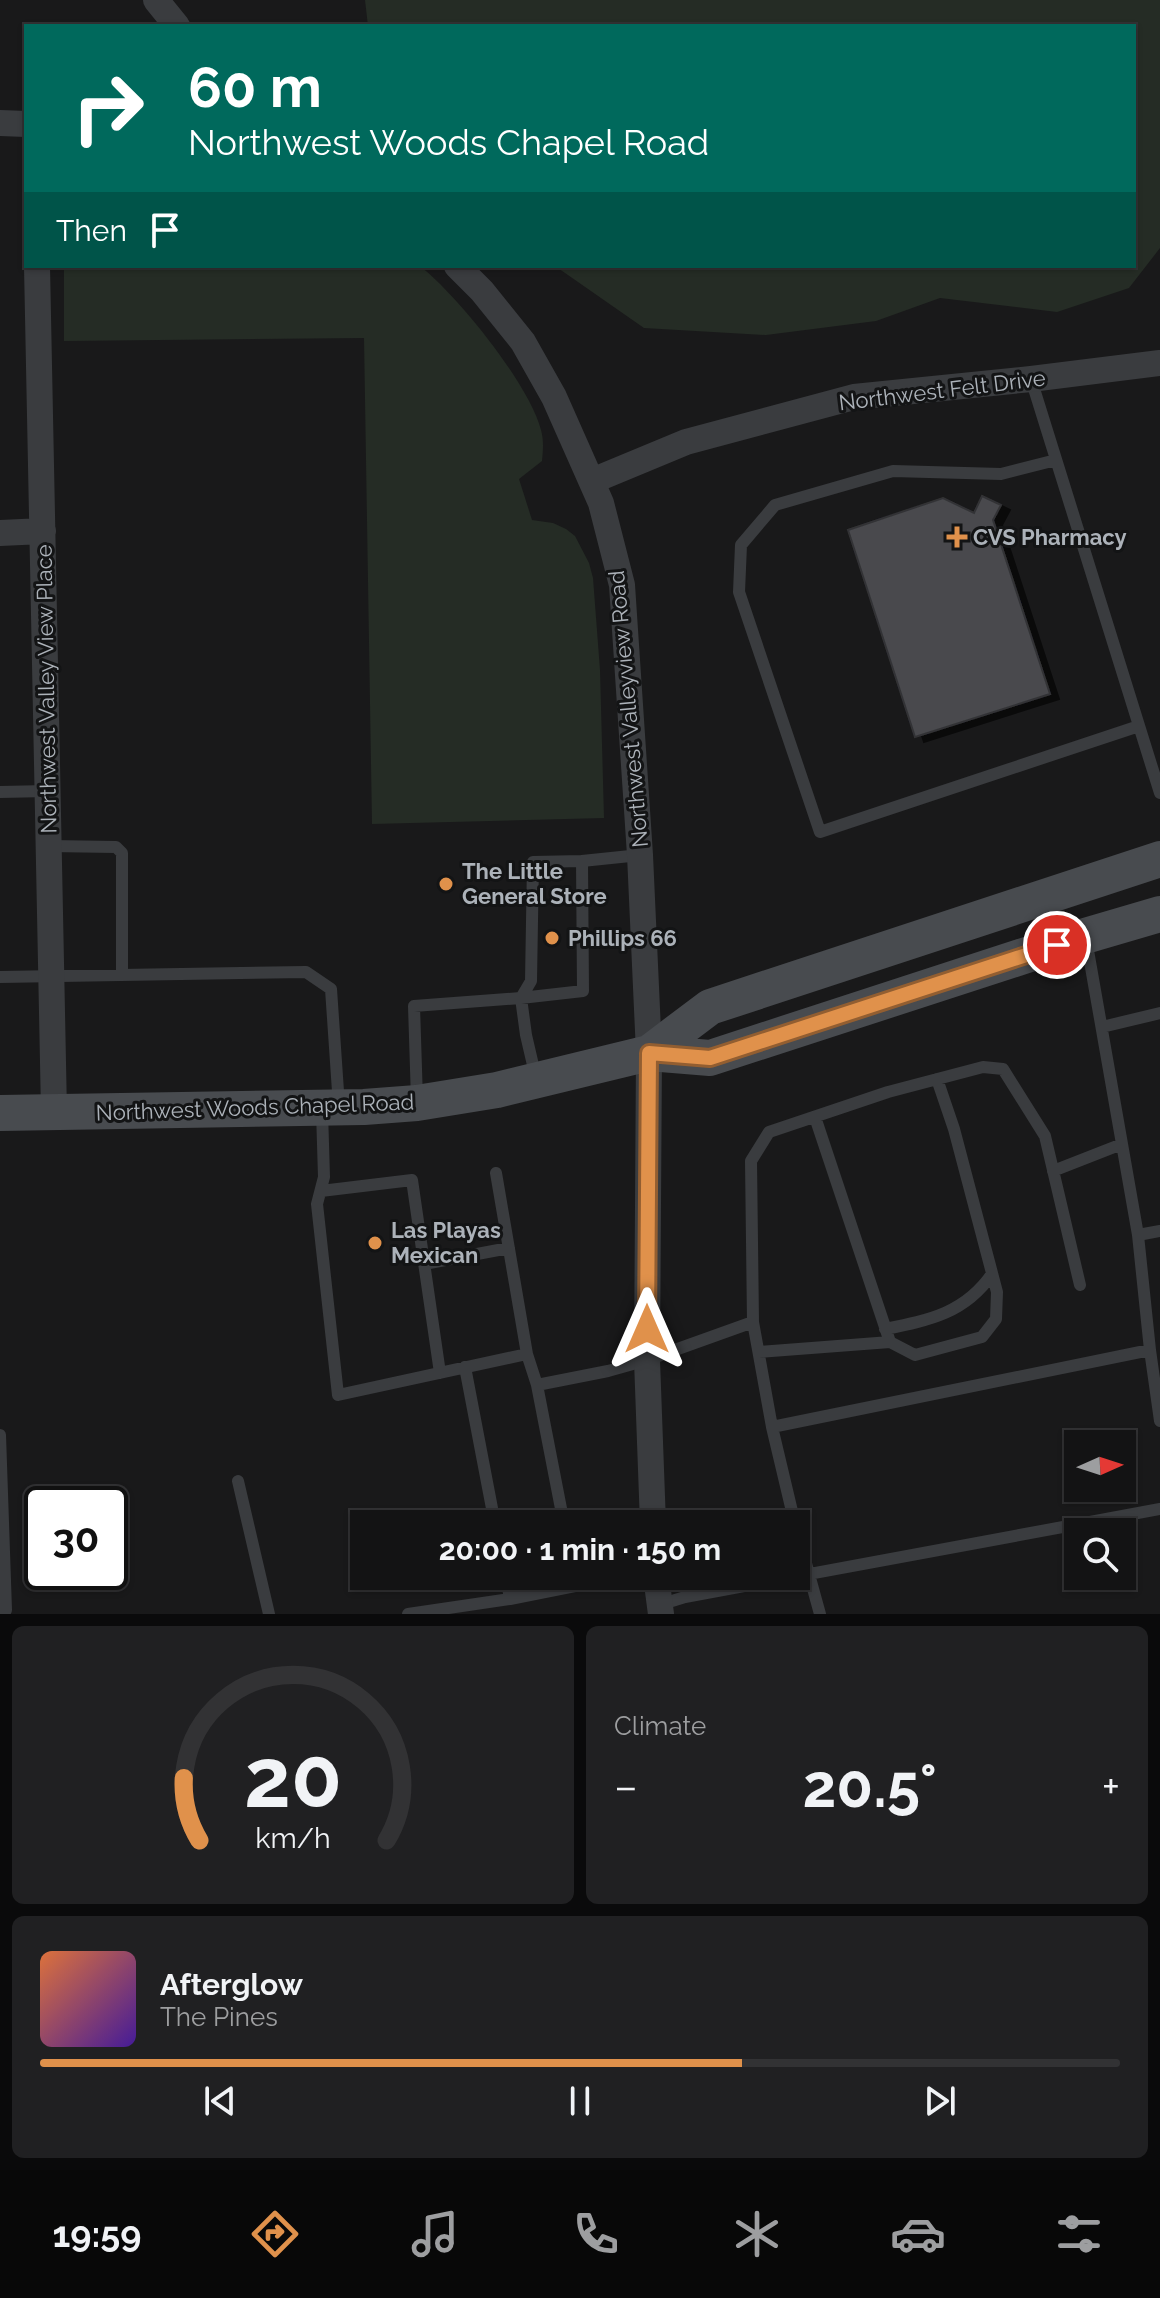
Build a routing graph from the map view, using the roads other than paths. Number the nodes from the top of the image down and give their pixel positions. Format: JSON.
{"nodes":[{"id":1,"x":156,"y":0,"type":"edge"},
{"id":2,"x":175,"y":24,"type":"edge"},
{"id":3,"x":0,"y":123,"type":"edge"},
{"id":4,"x":24,"y":124,"type":"edge"},
{"id":5,"x":37,"y":268,"type":"edge"},
{"id":6,"x":459,"y":268,"type":"edge"},
{"id":7,"x":1160,"y":363,"type":"edge"},
{"id":8,"x":1031,"y":379,"type":"junction"},
{"id":9,"x":1056,"y":460,"type":"junction"},
{"id":10,"x":592,"y":481,"type":"junction"},
{"id":11,"x":43,"y":531,"type":"junction"},
{"id":12,"x":0,"y":533,"type":"edge"},
{"id":13,"x":1139,"y":726,"type":"junction"},
{"id":14,"x":48,"y":791,"type":"junction"},
{"id":15,"x":0,"y":792,"type":"edge"},
{"id":16,"x":1160,"y":793,"type":"edge"},
{"id":17,"x":49,"y":846,"type":"junction"},
{"id":18,"x":640,"y":855,"type":"junction"},
{"id":19,"x":1160,"y":859,"type":"edge"},
{"id":20,"x":582,"y":861,"type":"junction"},
{"id":21,"x":1160,"y":914,"type":"edge"},
{"id":22,"x":1085,"y":936,"type":"junction"},
{"id":23,"x":122,"y":975,"type":"junction"},
{"id":24,"x":0,"y":977,"type":"edge"},
{"id":25,"x":51,"y":977,"type":"junction"},
{"id":26,"x":521,"y":998,"type":"junction"},
{"id":27,"x":1160,"y":1013,"type":"edge"},
{"id":28,"x":1102,"y":1027,"type":"junction"},
{"id":29,"x":649,"y":1053,"type":"junction"},
{"id":30,"x":937,"y":1079,"type":"junction"},
{"id":31,"x":536,"y":1081,"type":"junction"},
{"id":32,"x":417,"y":1103,"type":"junction"},
{"id":33,"x":330,"y":1108,"type":"junction"},
{"id":34,"x":54,"y":1112,"type":"junction"},
{"id":35,"x":0,"y":1113,"type":"edge"},
{"id":36,"x":815,"y":1117,"type":"junction"},
{"id":37,"x":1122,"y":1144,"type":"junction"},
{"id":38,"x":1053,"y":1171,"type":"junction"},
{"id":39,"x":496,"y":1173,"type":"dead end"},
{"id":40,"x":321,"y":1191,"type":"junction"},
{"id":41,"x":1160,"y":1231,"type":"edge"},
{"id":42,"x":1138,"y":1235,"type":"junction"},
{"id":43,"x":509,"y":1248,"type":"junction"},
{"id":44,"x":424,"y":1264,"type":"junction"},
{"id":45,"x":992,"y":1274,"type":"junction"},
{"id":46,"x":1080,"y":1285,"type":"dead end"},
{"id":47,"x":753,"y":1322,"type":"junction"},
{"id":48,"x":885,"y":1329,"type":"junction"},
{"id":49,"x":890,"y":1342,"type":"junction"},
{"id":50,"x":1150,"y":1350,"type":"junction"},
{"id":51,"x":759,"y":1352,"type":"junction"},
{"id":52,"x":527,"y":1354,"type":"junction"},
{"id":53,"x":647,"y":1360,"type":"junction"},
{"id":54,"x":465,"y":1367,"type":"junction"},
{"id":55,"x":440,"y":1373,"type":"junction"},
{"id":56,"x":537,"y":1385,"type":"junction"},
{"id":57,"x":1160,"y":1421,"type":"edge"},
{"id":58,"x":772,"y":1427,"type":"junction"},
{"id":59,"x":0,"y":1435,"type":"edge"},
{"id":60,"x":238,"y":1481,"type":"dead end"},
{"id":61,"x":1160,"y":1509,"type":"edge"},
{"id":62,"x":492,"y":1510,"type":"edge"},
{"id":63,"x":561,"y":1510,"type":"edge"},
{"id":64,"x":652,"y":1510,"type":"edge"},
{"id":65,"x":792,"y":1510,"type":"edge"},
{"id":66,"x":810,"y":1575,"type":"edge"},
{"id":67,"x":810,"y":1582,"type":"edge"},
{"id":68,"x":508,"y":1590,"type":"edge"},
{"id":69,"x":555,"y":1590,"type":"edge"},
{"id":70,"x":658,"y":1590,"type":"edge"},
{"id":71,"x":724,"y":1590,"type":"edge"},
{"id":72,"x":510,"y":1599,"type":"junction"},
{"id":73,"x":459,"y":1610,"type":"edge"},
{"id":74,"x":660,"y":1610,"type":"edge"},
{"id":75,"x":4,"y":1614,"type":"edge"},
{"id":76,"x":269,"y":1614,"type":"edge"},
{"id":77,"x":408,"y":1614,"type":"edge"},
{"id":78,"x":820,"y":1614,"type":"edge"}],
"edges":[{"from":1,"to":2,"type":"street"},
{"from":3,"to":4,"type":"street"},
{"from":5,"to":11,"type":"street","name":"Northwest Valley View Place"},
{"from":6,"to":10,"type":"street","name":"Northwest Valleyview Road"},
{"from":7,"to":8,"type":"street","name":"Northwest Felt Drive"},
{"from":8,"to":9,"type":"lane"},
{"from":8,"to":10,"type":"street","name":"Northwest Felt Drive"},
{"from":9,"to":13,"type":"lane"},
{"from":9,"to":13,"type":"lane"},
{"from":10,"to":18,"type":"street","name":"Northwest Valleyview Road"},
{"from":11,"to":12,"type":"street"},
{"from":11,"to":14,"type":"street","name":"Northwest Valley View Place"},
{"from":13,"to":16,"type":"lane"},
{"from":14,"to":15,"type":"lane"},
{"from":14,"to":17,"type":"street","name":"Northwest Valley View Place"},
{"from":17,"to":23,"type":"lane"},
{"from":17,"to":25,"type":"street","name":"Northwest Valley View Place"},
{"from":18,"to":20,"type":"lane"},
{"from":18,"to":29,"type":"street","name":"Northwest Valleyview Road"},
{"from":19,"to":29,"type":"main road","name":"Northwest Woods Chapel Road"},
{"from":20,"to":26,"type":"lane"},
{"from":20,"to":26,"type":"lane"},
{"from":21,"to":22,"type":"main road","name":"Northwest Woods Chapel Road"},
{"from":22,"to":28,"type":"lane"},
{"from":22,"to":29,"type":"main road","name":"Northwest Woods Chapel Road"},
{"from":23,"to":25,"type":"lane"},
{"from":23,"to":33,"type":"lane"},
{"from":24,"to":25,"type":"lane"},
{"from":25,"to":34,"type":"street","name":"Northwest Valley View Place"},
{"from":26,"to":31,"type":"lane"},
{"from":26,"to":32,"type":"lane"},
{"from":27,"to":28,"type":"lane"},
{"from":28,"to":37,"type":"lane"},
{"from":29,"to":31,"type":"main road","name":"Northwest Woods Chapel Road"},
{"from":29,"to":53,"type":"street","name":"Northwest Valleyview Road"},
{"from":30,"to":36,"type":"lane"},
{"from":30,"to":38,"type":"lane"},
{"from":30,"to":45,"type":"lane"},
{"from":31,"to":32,"type":"main road","name":"Northwest Woods Chapel Road"},
{"from":32,"to":33,"type":"main road","name":"Northwest Woods Chapel Road"},
{"from":33,"to":34,"type":"main road","name":"Northwest Woods Chapel Road"},
{"from":33,"to":40,"type":"lane"},
{"from":34,"to":35,"type":"main road","name":"Northwest Woods Chapel Road"},
{"from":36,"to":47,"type":"lane"},
{"from":36,"to":48,"type":"lane"},
{"from":37,"to":38,"type":"lane"},
{"from":37,"to":42,"type":"lane"},
{"from":38,"to":46,"type":"lane"},
{"from":39,"to":43,"type":"lane"},
{"from":40,"to":44,"type":"lane"},
{"from":40,"to":55,"type":"lane"},
{"from":41,"to":42,"type":"lane"},
{"from":42,"to":50,"type":"lane"},
{"from":43,"to":44,"type":"lane"},
{"from":43,"to":52,"type":"lane"},
{"from":44,"to":55,"type":"lane"},
{"from":45,"to":48,"type":"lane"},
{"from":45,"to":49,"type":"lane"},
{"from":47,"to":51,"type":"lane"},
{"from":47,"to":53,"type":"lane"},
{"from":48,"to":49,"type":"lane"},
{"from":49,"to":51,"type":"lane"},
{"from":50,"to":57,"type":"lane"},
{"from":50,"to":58,"type":"lane"},
{"from":51,"to":58,"type":"lane"},
{"from":52,"to":54,"type":"lane"},
{"from":52,"to":56,"type":"lane"},
{"from":53,"to":56,"type":"lane"},
{"from":53,"to":64,"type":"street","name":"Northwest Valleyview Road"},
{"from":54,"to":55,"type":"lane"},
{"from":54,"to":62,"type":"lane"},
{"from":56,"to":63,"type":"lane"},
{"from":58,"to":65,"type":"lane"},
{"from":59,"to":75,"type":"lane"},
{"from":60,"to":76,"type":"lane"},
{"from":61,"to":66,"type":"lane"},
{"from":67,"to":78,"type":"lane"},
{"from":68,"to":72,"type":"lane"},
{"from":69,"to":72,"type":"lane"},
{"from":70,"to":74,"type":"street"},
{"from":71,"to":74,"type":"lane"},
{"from":72,"to":73,"type":"lane"},
{"from":73,"to":77,"type":"lane"}]}
